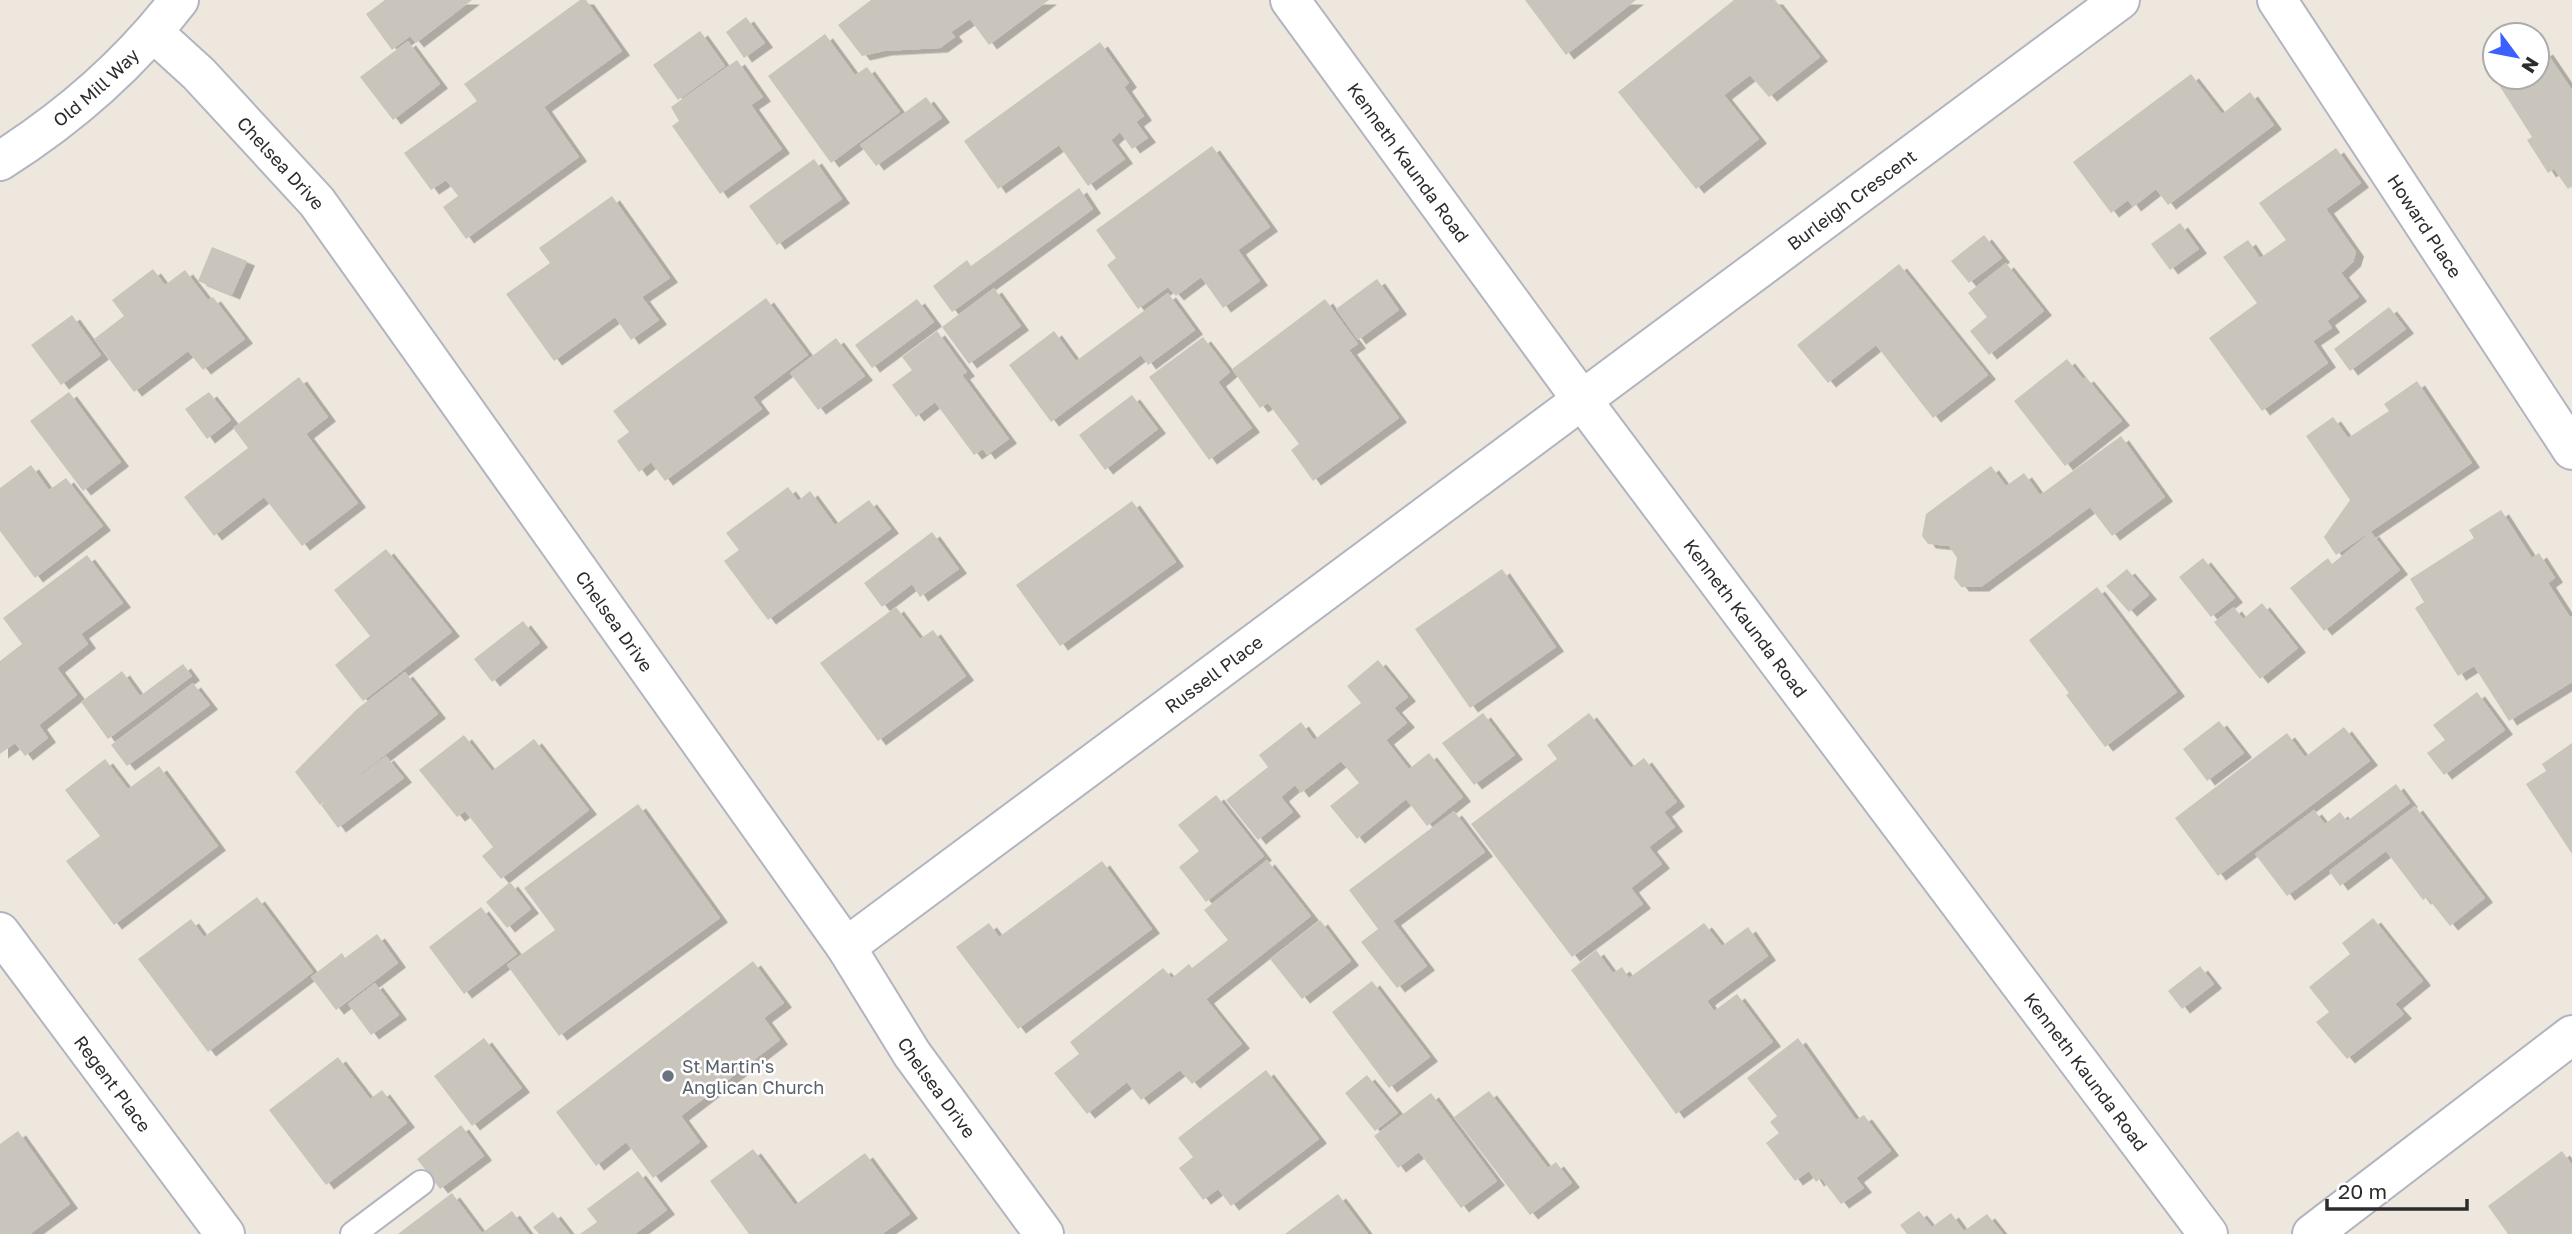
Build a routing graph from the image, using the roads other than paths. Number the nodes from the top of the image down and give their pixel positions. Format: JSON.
{"nodes":[{"id":1,"x":179,"y":0,"type":"edge"},
{"id":2,"x":1290,"y":0,"type":"edge"},
{"id":3,"x":2120,"y":0,"type":"edge"},
{"id":4,"x":2277,"y":0,"type":"edge"},
{"id":5,"x":154,"y":33,"type":"junction"},
{"id":6,"x":0,"y":161,"type":"edge"},
{"id":7,"x":1582,"y":400,"type":"junction"},
{"id":8,"x":2572,"y":450,"type":"edge"},
{"id":9,"x":0,"y":932,"type":"edge"},
{"id":10,"x":846,"y":947,"type":"junction"},
{"id":11,"x":2572,"y":1035,"type":"edge"},
{"id":12,"x":421,"y":1183,"type":"dead end"},
{"id":13,"x":225,"y":1234,"type":"edge"},
{"id":14,"x":353,"y":1234,"type":"edge"},
{"id":15,"x":1044,"y":1234,"type":"edge"},
{"id":16,"x":2208,"y":1234,"type":"edge"},
{"id":17,"x":2312,"y":1234,"type":"edge"}],
"edges":[{"from":1,"to":5,"type":"street","name":"Old Mill Way"},
{"from":2,"to":7,"type":"street","name":"Kenneth Kaunda Road"},
{"from":3,"to":7,"type":"street","name":"Burleigh Crescent"},
{"from":4,"to":8,"type":"street","name":"Howard Place"},
{"from":5,"to":6,"type":"street","name":"Old Mill Way"},
{"from":5,"to":10,"type":"street","name":"Chelsea Drive"},
{"from":7,"to":10,"type":"street","name":"Russell Place"},
{"from":7,"to":16,"type":"street","name":"Kenneth Kaunda Road"},
{"from":9,"to":13,"type":"street","name":"Regent Place"},
{"from":10,"to":15,"type":"street","name":"Chelsea Drive"},
{"from":11,"to":17,"type":"street"},
{"from":12,"to":14,"type":"lane"}]}
